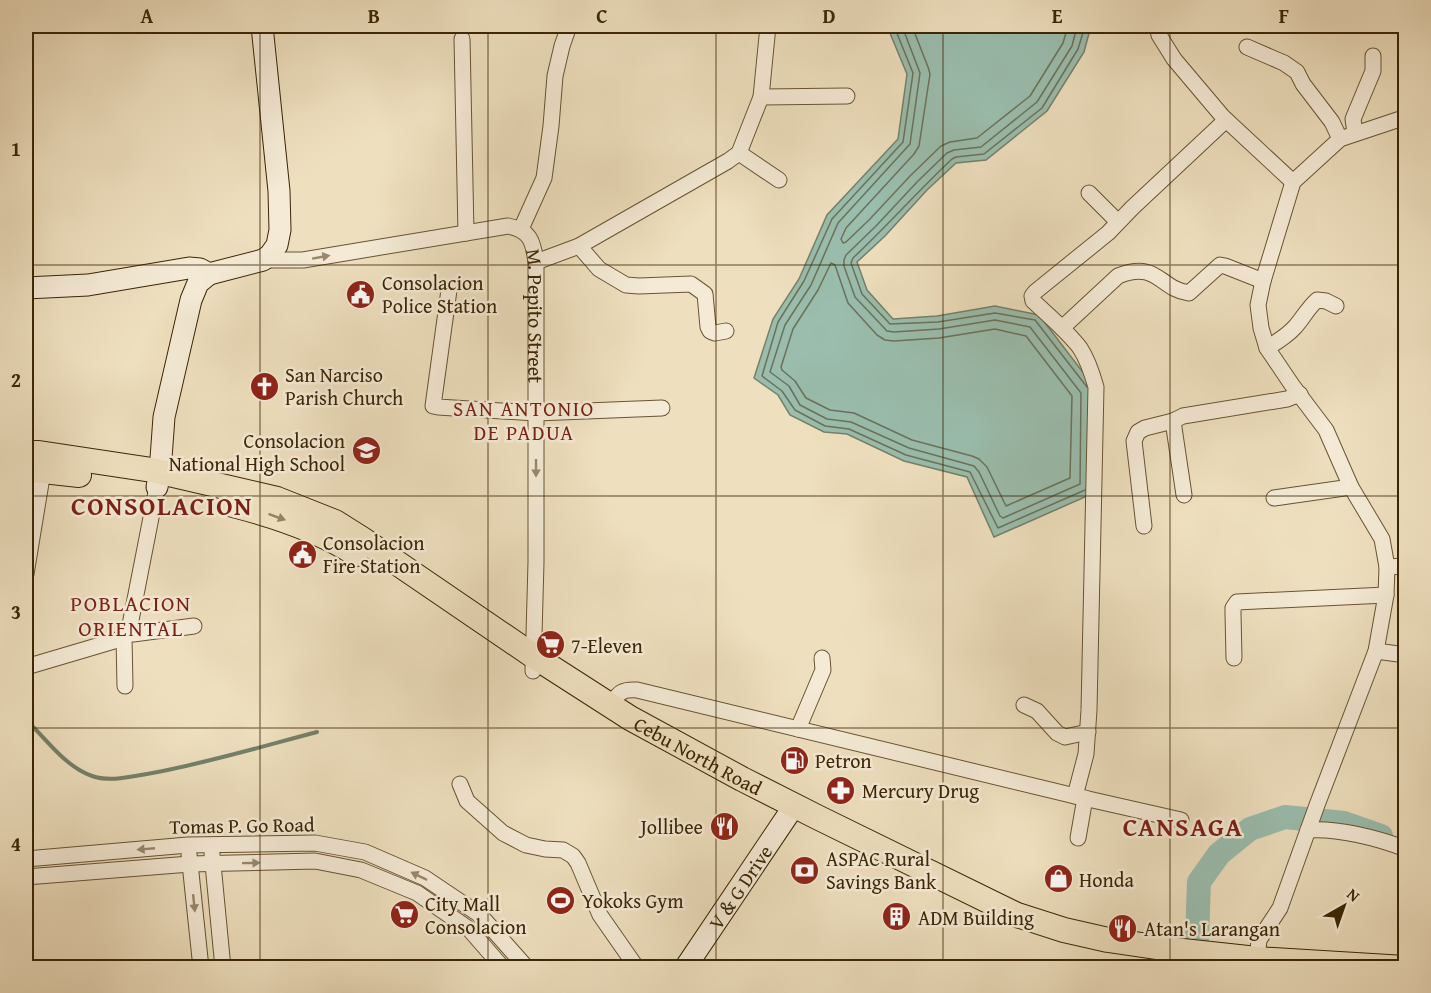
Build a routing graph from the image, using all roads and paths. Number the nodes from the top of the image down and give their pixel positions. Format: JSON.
{"nodes":[{"id":1,"x":262,"y":26,"type":"edge"},
{"id":2,"x":569,"y":26,"type":"edge"},
{"id":3,"x":768,"y":26,"type":"edge"},
{"id":4,"x":1162,"y":26,"type":"edge"},
{"id":5,"x":462,"y":39,"type":"dead end"},
{"id":6,"x":1247,"y":47,"type":"dead end"},
{"id":7,"x":1373,"y":56,"type":"dead end"},
{"id":8,"x":847,"y":96,"type":"dead end"},
{"id":9,"x":761,"y":97,"type":"junction"},
{"id":10,"x":1406,"y":117,"type":"edge"},
{"id":11,"x":1226,"y":120,"type":"junction"},
{"id":12,"x":1348,"y":136,"type":"junction"},
{"id":13,"x":739,"y":153,"type":"junction"},
{"id":14,"x":780,"y":180,"type":"dead end"},
{"id":15,"x":1293,"y":182,"type":"junction"},
{"id":16,"x":1089,"y":194,"type":"dead end"},
{"id":17,"x":1118,"y":222,"type":"junction"},
{"id":18,"x":521,"y":229,"type":"junction"},
{"id":19,"x":466,"y":232,"type":"junction"},
{"id":20,"x":579,"y":246,"type":"junction"},
{"id":21,"x":263,"y":260,"type":"junction"},
{"id":22,"x":536,"y":262,"type":"junction"},
{"id":23,"x":209,"y":274,"type":"junction"},
{"id":24,"x":1263,"y":281,"type":"junction"},
{"id":25,"x":26,"y":288,"type":"edge"},
{"id":26,"x":449,"y":290,"type":"dead end"},
{"id":27,"x":1336,"y":306,"type":"dead end"},
{"id":28,"x":1062,"y":328,"type":"junction"},
{"id":29,"x":726,"y":331,"type":"dead end"},
{"id":30,"x":1267,"y":348,"type":"junction"},
{"id":31,"x":1300,"y":394,"type":"junction"},
{"id":32,"x":662,"y":408,"type":"dead end"},
{"id":33,"x":536,"y":413,"type":"junction"},
{"id":34,"x":1173,"y":421,"type":"junction"},
{"id":35,"x":26,"y":453,"type":"edge"},
{"id":36,"x":34,"y":470,"type":"edge"},
{"id":37,"x":158,"y":479,"type":"junction"},
{"id":38,"x":1351,"y":487,"type":"junction"},
{"id":39,"x":1184,"y":495,"type":"dead end"},
{"id":40,"x":1274,"y":498,"type":"dead end"},
{"id":41,"x":1144,"y":526,"type":"dead end"},
{"id":42,"x":1406,"y":566,"type":"edge"},
{"id":43,"x":1387,"y":567,"type":"junction"},
{"id":44,"x":26,"y":574,"type":"edge"},
{"id":45,"x":1386,"y":595,"type":"junction"},
{"id":46,"x":194,"y":626,"type":"dead end"},
{"id":47,"x":125,"y":636,"type":"junction"},
{"id":48,"x":1376,"y":651,"type":"junction"},
{"id":49,"x":1406,"y":655,"type":"edge"},
{"id":50,"x":822,"y":658,"type":"dead end"},
{"id":51,"x":1234,"y":658,"type":"dead end"},
{"id":52,"x":533,"y":663,"type":"junction"},
{"id":53,"x":26,"y":667,"type":"edge"},
{"id":54,"x":125,"y":686,"type":"dead end"},
{"id":55,"x":610,"y":705,"type":"junction"},
{"id":56,"x":1024,"y":705,"type":"dead end"},
{"id":57,"x":798,"y":729,"type":"junction"},
{"id":58,"x":1088,"y":732,"type":"junction"},
{"id":59,"x":460,"y":784,"type":"dead end"},
{"id":60,"x":1080,"y":797,"type":"junction"},
{"id":61,"x":794,"y":814,"type":"junction"},
{"id":62,"x":1181,"y":820,"type":"dead end"},
{"id":63,"x":1311,"y":822,"type":"junction"},
{"id":64,"x":1078,"y":838,"type":"dead end"},
{"id":65,"x":188,"y":845,"type":"junction"},
{"id":66,"x":211,"y":845,"type":"junction"},
{"id":67,"x":1406,"y":849,"type":"edge"},
{"id":68,"x":26,"y":858,"type":"edge"},
{"id":69,"x":213,"y":863,"type":"junction"},
{"id":70,"x":190,"y":864,"type":"junction"},
{"id":71,"x":26,"y":877,"type":"edge"},
{"id":72,"x":1257,"y":959,"type":"junction"},
{"id":73,"x":1187,"y":962,"type":"edge"},
{"id":74,"x":201,"y":968,"type":"edge"},
{"id":75,"x":223,"y":968,"type":"edge"},
{"id":76,"x":503,"y":968,"type":"edge"},
{"id":77,"x":527,"y":968,"type":"edge"},
{"id":78,"x":637,"y":968,"type":"edge"},
{"id":79,"x":685,"y":968,"type":"edge"},
{"id":80,"x":697,"y":968,"type":"edge"},
{"id":81,"x":1405,"y":968,"type":"edge"}],
"edges":[{"from":1,"to":21,"type":"street"},
{"from":2,"to":18,"type":"street"},
{"from":3,"to":9,"type":"street"},
{"from":4,"to":11,"type":"street"},
{"from":5,"to":19,"type":"street"},
{"from":6,"to":12,"type":"street"},
{"from":7,"to":12,"type":"street"},
{"from":8,"to":9,"type":"street"},
{"from":9,"to":13,"type":"street"},
{"from":10,"to":12,"type":"street"},
{"from":11,"to":15,"type":"street"},
{"from":11,"to":17,"type":"street"},
{"from":12,"to":15,"type":"street"},
{"from":13,"to":14,"type":"street"},
{"from":13,"to":20,"type":"street"},
{"from":15,"to":24,"type":"street"},
{"from":16,"to":17,"type":"street"},
{"from":17,"to":28,"type":"street"},
{"from":18,"to":19,"type":"street","name":"M. Pepito Street"},
{"from":18,"to":22,"type":"street","name":"M. Pepito Street"},
{"from":21,"to":19,"type":"street","name":"M. Pepito Street","one_way":true},
{"from":20,"to":22,"type":"street"},
{"from":20,"to":29,"type":"street"},
{"from":21,"to":23,"type":"street","name":"M. Pepito Street"},
{"from":22,"to":33,"type":"street","name":"M. Pepito Street"},
{"from":23,"to":25,"type":"street","name":"M. Pepito Street"},
{"from":23,"to":37,"type":"street"},
{"from":24,"to":28,"type":"street"},
{"from":24,"to":30,"type":"street"},
{"from":26,"to":33,"type":"street"},
{"from":27,"to":30,"type":"street"},
{"from":28,"to":58,"type":"street"},
{"from":30,"to":31,"type":"street"},
{"from":31,"to":34,"type":"street"},
{"from":31,"to":38,"type":"street"},
{"from":32,"to":33,"type":"street"},
{"from":33,"to":52,"type":"street","name":"M. Pepito Street","one_way":true},
{"from":34,"to":39,"type":"street"},
{"from":34,"to":41,"type":"street"},
{"from":35,"to":37,"type":"main road","name":"Cebu North Road"},
{"from":36,"to":37,"type":"main road","name":"Cebu North Road"},
{"from":36,"to":44,"type":"street"},
{"from":37,"to":47,"type":"street"},
{"from":37,"to":52,"type":"main road","name":"Cebu North Road"},
{"from":38,"to":40,"type":"street"},
{"from":38,"to":43,"type":"street"},
{"from":42,"to":43,"type":"street"},
{"from":43,"to":45,"type":"street"},
{"from":45,"to":48,"type":"street"},
{"from":45,"to":51,"type":"street"},
{"from":46,"to":47,"type":"street"},
{"from":47,"to":53,"type":"street"},
{"from":47,"to":54,"type":"street"},
{"from":48,"to":49,"type":"street"},
{"from":48,"to":63,"type":"street"},
{"from":50,"to":57,"type":"street"},
{"from":52,"to":55,"type":"main road","name":"Cebu North Road"},
{"from":52,"to":61,"type":"main road","name":"Cebu North Road"},
{"from":55,"to":57,"type":"street"},
{"from":55,"to":61,"type":"main road","name":"Cebu North Road"},
{"from":56,"to":58,"type":"street"},
{"from":57,"to":60,"type":"street"},
{"from":58,"to":60,"type":"street"},
{"from":59,"to":78,"type":"street"},
{"from":60,"to":62,"type":"street"},
{"from":60,"to":64,"type":"street"},
{"from":61,"to":73,"type":"main road","name":"Cebu North Road"},
{"from":61,"to":79,"type":"street","name":"V & G Drive"},
{"from":61,"to":80,"type":"street","name":"V & G Drive"},
{"from":63,"to":67,"type":"street"},
{"from":63,"to":72,"type":"street"},
{"from":65,"to":66,"type":"street","name":"Tomas P. Go Road"},
{"from":65,"to":68,"type":"street","name":"Tomas P. Go Road","one_way":true},
{"from":65,"to":70,"type":"street"},
{"from":66,"to":69,"type":"street"},
{"from":77,"to":66,"type":"street","name":"Tomas P. Go Road","one_way":true},
{"from":69,"to":70,"type":"street","name":"Tomas P. Go Road"},
{"from":69,"to":75,"type":"street"},
{"from":69,"to":76,"type":"street","name":"Tomas P. Go Road","one_way":true},
{"from":70,"to":71,"type":"street","name":"Tomas P. Go Road"},
{"from":70,"to":74,"type":"street","one_way":true},
{"from":72,"to":73,"type":"main road","name":"Cebu North Road"},
{"from":72,"to":81,"type":"main road","name":"Cebu North Road"}]}
